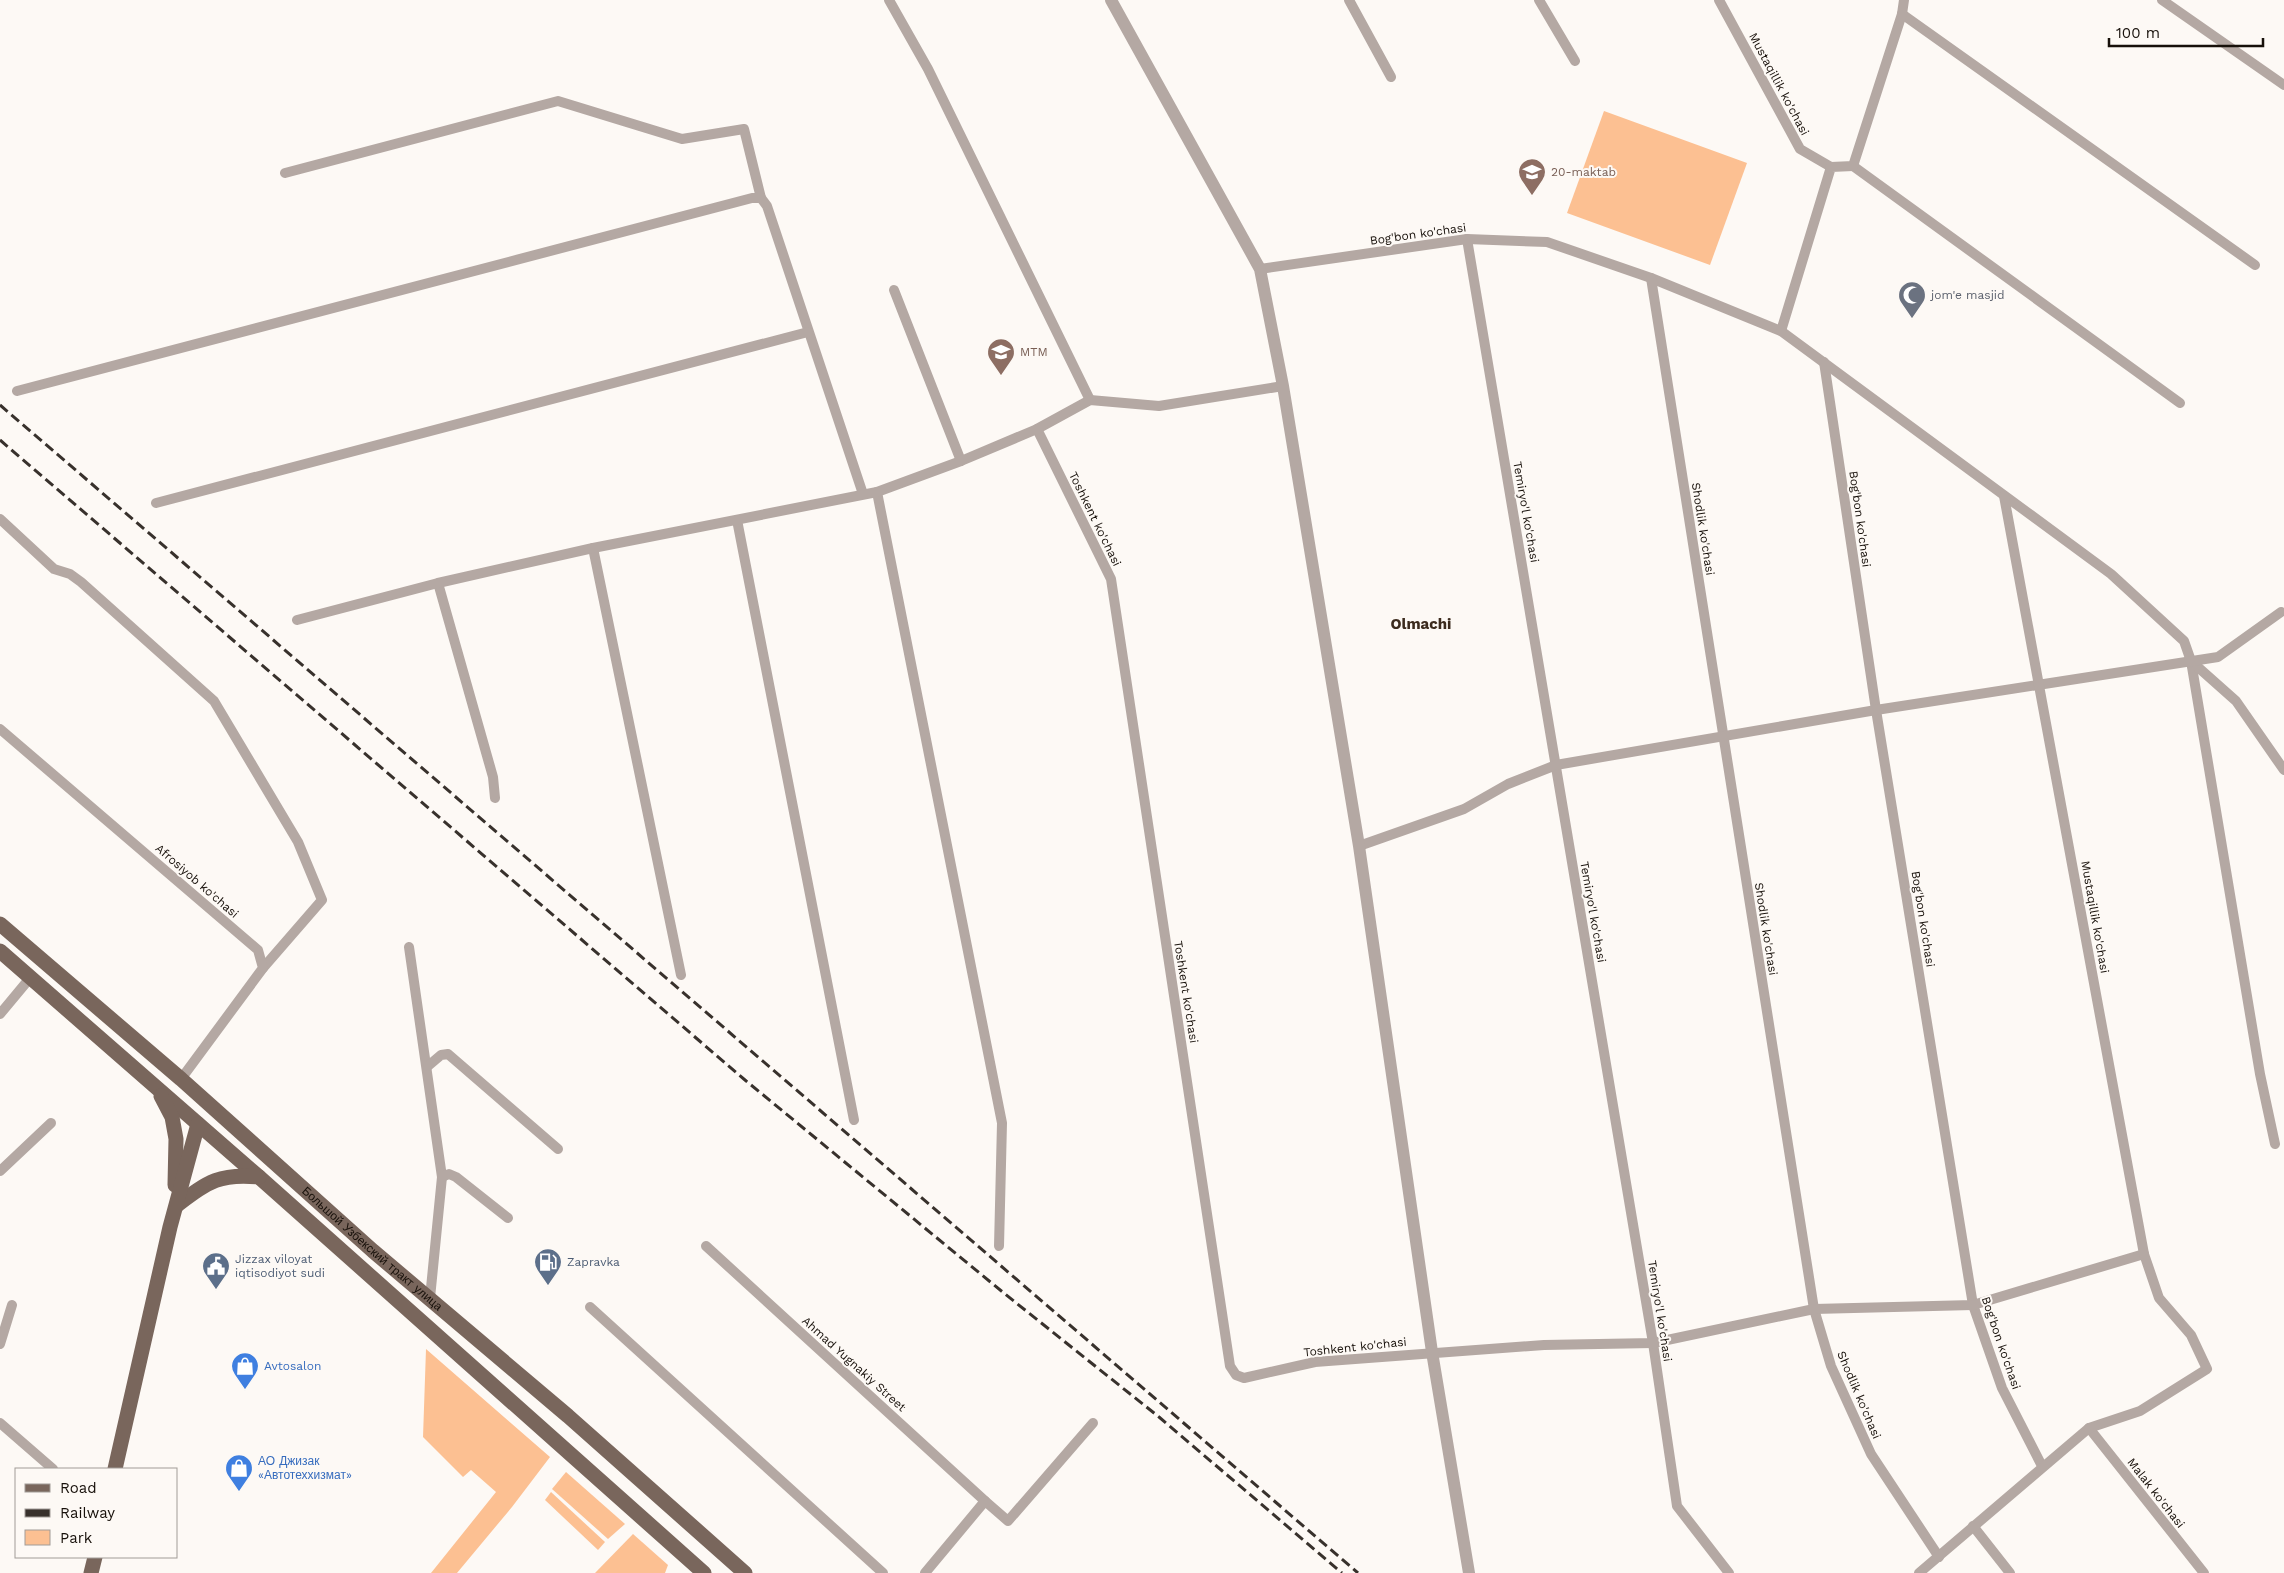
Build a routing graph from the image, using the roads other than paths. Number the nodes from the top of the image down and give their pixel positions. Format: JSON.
{"nodes":[{"id":1,"x":890,"y":0,"type":"edge"},
{"id":2,"x":1112,"y":0,"type":"edge"},
{"id":3,"x":1349,"y":0,"type":"edge"},
{"id":4,"x":1539,"y":0,"type":"edge"},
{"id":5,"x":1719,"y":0,"type":"edge"},
{"id":6,"x":1904,"y":0,"type":"edge"},
{"id":7,"x":2162,"y":0,"type":"edge"},
{"id":8,"x":1902,"y":14,"type":"junction"},
{"id":9,"x":1575,"y":61,"type":"dead end"},
{"id":10,"x":1391,"y":77,"type":"dead end"},
{"id":11,"x":2284,"y":85,"type":"edge"},
{"id":12,"x":1853,"y":166,"type":"junction"},
{"id":13,"x":1831,"y":167,"type":"junction"},
{"id":14,"x":285,"y":173,"type":"dead end"},
{"id":15,"x":761,"y":198,"type":"junction"},
{"id":16,"x":1467,"y":239,"type":"junction"},
{"id":17,"x":2254,"y":265,"type":"dead end"},
{"id":18,"x":1260,"y":269,"type":"junction"},
{"id":19,"x":1651,"y":278,"type":"junction"},
{"id":20,"x":894,"y":290,"type":"dead end"},
{"id":21,"x":1781,"y":330,"type":"junction"},
{"id":22,"x":808,"y":332,"type":"junction"},
{"id":23,"x":1824,"y":362,"type":"junction"},
{"id":24,"x":1283,"y":386,"type":"junction"},
{"id":25,"x":16,"y":391,"type":"dead end"},
{"id":26,"x":1090,"y":400,"type":"junction"},
{"id":27,"x":2180,"y":403,"type":"dead end"},
{"id":28,"x":1037,"y":429,"type":"junction"},
{"id":29,"x":961,"y":461,"type":"junction"},
{"id":30,"x":877,"y":492,"type":"junction"},
{"id":31,"x":863,"y":494,"type":"junction"},
{"id":32,"x":2004,"y":496,"type":"junction"},
{"id":33,"x":156,"y":503,"type":"dead end"},
{"id":34,"x":0,"y":519,"type":"edge"},
{"id":35,"x":737,"y":520,"type":"junction"},
{"id":36,"x":593,"y":548,"type":"junction"},
{"id":37,"x":438,"y":583,"type":"junction"},
{"id":38,"x":2282,"y":612,"type":"dead end"},
{"id":39,"x":297,"y":620,"type":"dead end"},
{"id":40,"x":2191,"y":661,"type":"junction"},
{"id":41,"x":2040,"y":684,"type":"junction"},
{"id":42,"x":1876,"y":710,"type":"junction"},
{"id":43,"x":0,"y":728,"type":"edge"},
{"id":44,"x":1723,"y":736,"type":"junction"},
{"id":45,"x":1556,"y":765,"type":"junction"},
{"id":46,"x":2284,"y":770,"type":"edge"},
{"id":47,"x":495,"y":798,"type":"dead end"},
{"id":48,"x":1359,"y":846,"type":"junction"},
{"id":49,"x":0,"y":924,"type":"edge"},
{"id":50,"x":409,"y":946,"type":"dead end"},
{"id":51,"x":0,"y":951,"type":"edge"},
{"id":52,"x":263,"y":968,"type":"junction"},
{"id":53,"x":682,"y":975,"type":"dead end"},
{"id":54,"x":30,"y":978,"type":"junction"},
{"id":55,"x":0,"y":1014,"type":"edge"},
{"id":56,"x":428,"y":1066,"type":"junction"},
{"id":57,"x":181,"y":1079,"type":"junction"},
{"id":58,"x":157,"y":1088,"type":"junction"},
{"id":59,"x":854,"y":1120,"type":"dead end"},
{"id":60,"x":51,"y":1123,"type":"dead end"},
{"id":61,"x":198,"y":1124,"type":"junction"},
{"id":62,"x":2275,"y":1144,"type":"dead end"},
{"id":63,"x":558,"y":1149,"type":"dead end"},
{"id":64,"x":0,"y":1171,"type":"edge"},
{"id":65,"x":259,"y":1177,"type":"junction"},
{"id":66,"x":442,"y":1177,"type":"junction"},
{"id":67,"x":175,"y":1211,"type":"junction"},
{"id":68,"x":508,"y":1218,"type":"dead end"},
{"id":69,"x":706,"y":1246,"type":"dead end"},
{"id":70,"x":999,"y":1246,"type":"dead end"},
{"id":71,"x":2144,"y":1254,"type":"junction"},
{"id":72,"x":430,"y":1298,"type":"junction"},
{"id":73,"x":12,"y":1305,"type":"dead end"},
{"id":74,"x":1973,"y":1305,"type":"junction"},
{"id":75,"x":590,"y":1307,"type":"dead end"},
{"id":76,"x":1814,"y":1309,"type":"junction"},
{"id":77,"x":1653,"y":1343,"type":"junction"},
{"id":78,"x":0,"y":1344,"type":"edge"},
{"id":79,"x":1432,"y":1352,"type":"junction"},
{"id":80,"x":1093,"y":1423,"type":"dead end"},
{"id":81,"x":0,"y":1424,"type":"edge"},
{"id":82,"x":2089,"y":1428,"type":"junction"},
{"id":83,"x":2042,"y":1466,"type":"junction"},
{"id":84,"x":52,"y":1468,"type":"edge"},
{"id":85,"x":115,"y":1468,"type":"edge"},
{"id":86,"x":985,"y":1501,"type":"junction"},
{"id":87,"x":1973,"y":1526,"type":"junction"},
{"id":88,"x":1939,"y":1557,"type":"junction"},
{"id":89,"x":95,"y":1558,"type":"edge"},
{"id":90,"x":91,"y":1573,"type":"edge"},
{"id":91,"x":704,"y":1573,"type":"edge"},
{"id":92,"x":745,"y":1573,"type":"edge"},
{"id":93,"x":883,"y":1573,"type":"edge"},
{"id":94,"x":925,"y":1573,"type":"edge"},
{"id":95,"x":1469,"y":1573,"type":"edge"},
{"id":96,"x":1729,"y":1573,"type":"edge"},
{"id":97,"x":1919,"y":1573,"type":"edge"},
{"id":98,"x":2010,"y":1573,"type":"edge"},
{"id":99,"x":2204,"y":1573,"type":"edge"}],
"edges":[{"from":1,"to":26,"type":"street"},
{"from":2,"to":18,"type":"street"},
{"from":3,"to":10,"type":"street"},
{"from":4,"to":9,"type":"street"},
{"from":5,"to":13,"type":"street","name":"Mustaqillik ko'chasi"},
{"from":6,"to":8,"type":"street"},
{"from":7,"to":11,"type":"street"},
{"from":8,"to":12,"type":"street"},
{"from":8,"to":17,"type":"street"},
{"from":12,"to":13,"type":"street"},
{"from":12,"to":27,"type":"street"},
{"from":13,"to":21,"type":"street"},
{"from":14,"to":15,"type":"street"},
{"from":15,"to":22,"type":"street"},
{"from":15,"to":25,"type":"street"},
{"from":16,"to":18,"type":"street","name":"Bog'bon ko'chasi"},
{"from":16,"to":19,"type":"street","name":"Bog'bon ko'chasi"},
{"from":16,"to":45,"type":"street","name":"Temiryo'l ko'chasi"},
{"from":18,"to":24,"type":"street"},
{"from":19,"to":21,"type":"street","name":"Bog'bon ko'chasi"},
{"from":19,"to":44,"type":"street","name":"Shodlik ko'chasi"},
{"from":20,"to":29,"type":"street"},
{"from":21,"to":23,"type":"street","name":"Bog'bon ko'chasi"},
{"from":22,"to":31,"type":"street"},
{"from":22,"to":33,"type":"street"},
{"from":23,"to":32,"type":"street","name":"Bog'bon ko'chasi"},
{"from":23,"to":42,"type":"street","name":"Bog'bon ko'chasi"},
{"from":24,"to":26,"type":"street"},
{"from":24,"to":48,"type":"street"},
{"from":26,"to":28,"type":"street"},
{"from":28,"to":29,"type":"street"},
{"from":28,"to":79,"type":"street","name":"Toshkent ko'chasi"},
{"from":29,"to":30,"type":"street"},
{"from":30,"to":31,"type":"street"},
{"from":30,"to":70,"type":"street"},
{"from":31,"to":35,"type":"street"},
{"from":32,"to":40,"type":"street","name":"Bog'bon ko'chasi"},
{"from":32,"to":41,"type":"street","name":"Mustaqillik ko'chasi"},
{"from":34,"to":52,"type":"street"},
{"from":35,"to":36,"type":"street"},
{"from":35,"to":59,"type":"street"},
{"from":36,"to":37,"type":"street"},
{"from":36,"to":53,"type":"street"},
{"from":37,"to":39,"type":"street"},
{"from":37,"to":47,"type":"street"},
{"from":38,"to":40,"type":"street"},
{"from":40,"to":41,"type":"street"},
{"from":40,"to":46,"type":"street"},
{"from":40,"to":62,"type":"street"},
{"from":41,"to":42,"type":"street"},
{"from":41,"to":71,"type":"street","name":"Mustaqillik ko'chasi"},
{"from":42,"to":44,"type":"street"},
{"from":42,"to":74,"type":"street","name":"Bog'bon ko'chasi"},
{"from":43,"to":52,"type":"street","name":"Afrosiyob ko'chasi"},
{"from":44,"to":45,"type":"street"},
{"from":44,"to":76,"type":"street","name":"Shodlik ko'chasi"},
{"from":45,"to":48,"type":"street"},
{"from":45,"to":77,"type":"street","name":"Temiryo'l ko'chasi"},
{"from":48,"to":79,"type":"street"},
{"from":49,"to":57,"type":"main road","name":"Большой Узбекский тракт улица"},
{"from":50,"to":56,"type":"street"},
{"from":51,"to":54,"type":"main road","name":"Большой Узбекский тракт улица"},
{"from":52,"to":57,"type":"street"},
{"from":54,"to":55,"type":"street"},
{"from":54,"to":58,"type":"main road","name":"Большой Узбекский тракт улица"},
{"from":56,"to":63,"type":"street"},
{"from":56,"to":66,"type":"street"},
{"from":57,"to":72,"type":"main road","name":"Большой Узбекский тракт улица"},
{"from":58,"to":61,"type":"main road","name":"Большой Узбекский тракт улица"},
{"from":58,"to":67,"type":"main road"},
{"from":60,"to":64,"type":"street"},
{"from":61,"to":65,"type":"main road","name":"Большой Узбекский тракт улица"},
{"from":61,"to":67,"type":"main road"},
{"from":65,"to":67,"type":"main road"},
{"from":65,"to":91,"type":"main road","name":"Большой Узбекский тракт улица"},
{"from":66,"to":68,"type":"street"},
{"from":66,"to":72,"type":"street"},
{"from":67,"to":85,"type":"main road"},
{"from":69,"to":86,"type":"street","name":"Ahmad Yugnakiy Street"},
{"from":71,"to":74,"type":"street"},
{"from":71,"to":82,"type":"street","name":"Mustaqillik ko'chasi"},
{"from":72,"to":92,"type":"main road","name":"Большой Узбекский тракт улица"},
{"from":73,"to":78,"type":"street"},
{"from":74,"to":76,"type":"street"},
{"from":74,"to":83,"type":"street","name":"Bog'bon ko'chasi"},
{"from":75,"to":93,"type":"street"},
{"from":76,"to":77,"type":"street"},
{"from":76,"to":88,"type":"street","name":"Shodlik ko'chasi"},
{"from":77,"to":79,"type":"street"},
{"from":77,"to":96,"type":"street","name":"Temiryo'l ko'chasi"},
{"from":79,"to":95,"type":"street"},
{"from":80,"to":86,"type":"street","name":"Ahmad Yugnakiy Street"},
{"from":81,"to":84,"type":"street"},
{"from":82,"to":83,"type":"street"},
{"from":82,"to":99,"type":"street","name":"Malak ko'chasi"},
{"from":83,"to":87,"type":"street"},
{"from":86,"to":94,"type":"street"},
{"from":87,"to":88,"type":"street"},
{"from":87,"to":98,"type":"street"},
{"from":88,"to":97,"type":"street"},
{"from":89,"to":90,"type":"main road"}]}
